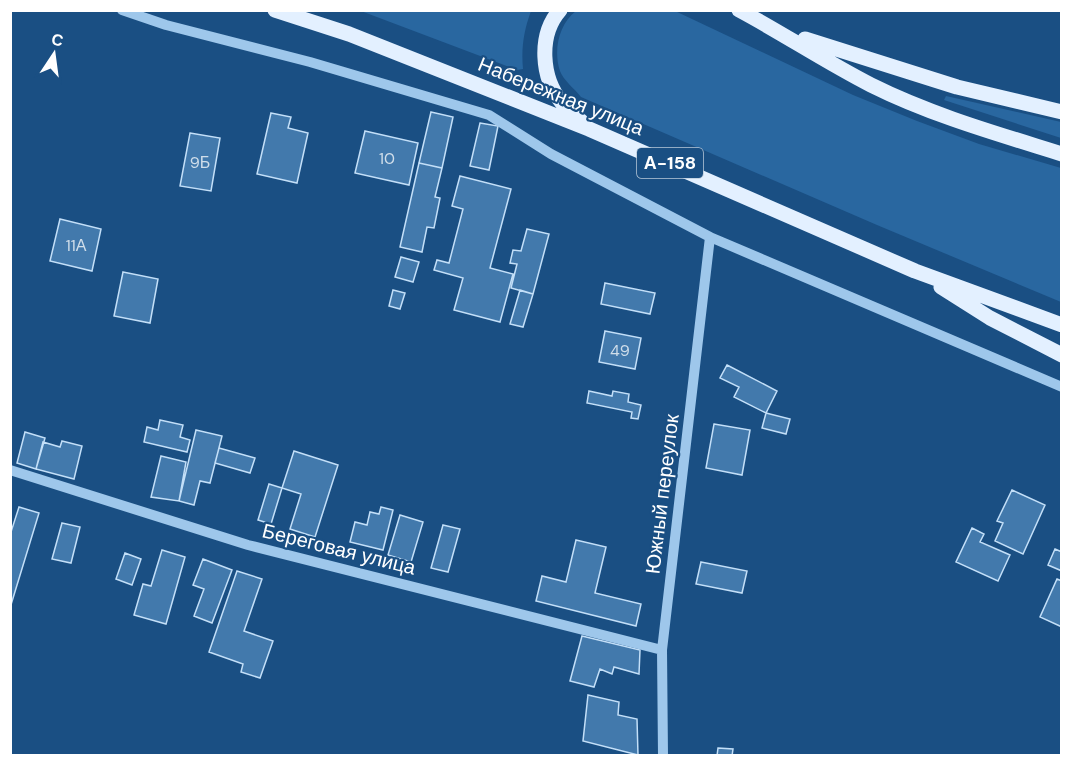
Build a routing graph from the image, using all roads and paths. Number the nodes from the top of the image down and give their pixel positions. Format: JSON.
{"nodes":[{"id":1,"x":122,"y":10,"type":"edge"},
{"id":2,"x":275,"y":10,"type":"edge"},
{"id":3,"x":560,"y":10,"type":"edge"},
{"id":4,"x":739,"y":10,"type":"edge"},
{"id":5,"x":778,"y":30,"type":"junction"},
{"id":6,"x":1062,"y":112,"type":"edge"},
{"id":7,"x":589,"y":129,"type":"junction"},
{"id":8,"x":1062,"y":154,"type":"edge"},
{"id":9,"x":710,"y":237,"type":"junction"},
{"id":10,"x":915,"y":271,"type":"junction"},
{"id":11,"x":1062,"y":325,"type":"edge"},
{"id":12,"x":1062,"y":355,"type":"edge"},
{"id":13,"x":1062,"y":387,"type":"edge"},
{"id":14,"x":10,"y":470,"type":"edge"},
{"id":15,"x":662,"y":650,"type":"junction"},
{"id":16,"x":663,"y":756,"type":"edge"}],
"edges":[{"from":1,"to":9,"type":"street"},
{"from":2,"to":7,"type":"main road","name":"Набережная улица","number":"А-158"},
{"from":3,"to":7,"type":"main road"},
{"from":4,"to":5,"type":"main road"},
{"from":5,"to":6,"type":"main road"},
{"from":5,"to":8,"type":"main road"},
{"from":7,"to":10,"type":"main road","name":"Набережная улица","number":"А-158"},
{"from":9,"to":13,"type":"street"},
{"from":9,"to":15,"type":"street","name":"Южный переулок"},
{"from":10,"to":11,"type":"main road","name":"Набережная улица","number":"А-158"},
{"from":10,"to":12,"type":"main road"},
{"from":14,"to":15,"type":"street","name":"Береговая улица"},
{"from":15,"to":16,"type":"street","name":"Южный переулок"}]}
